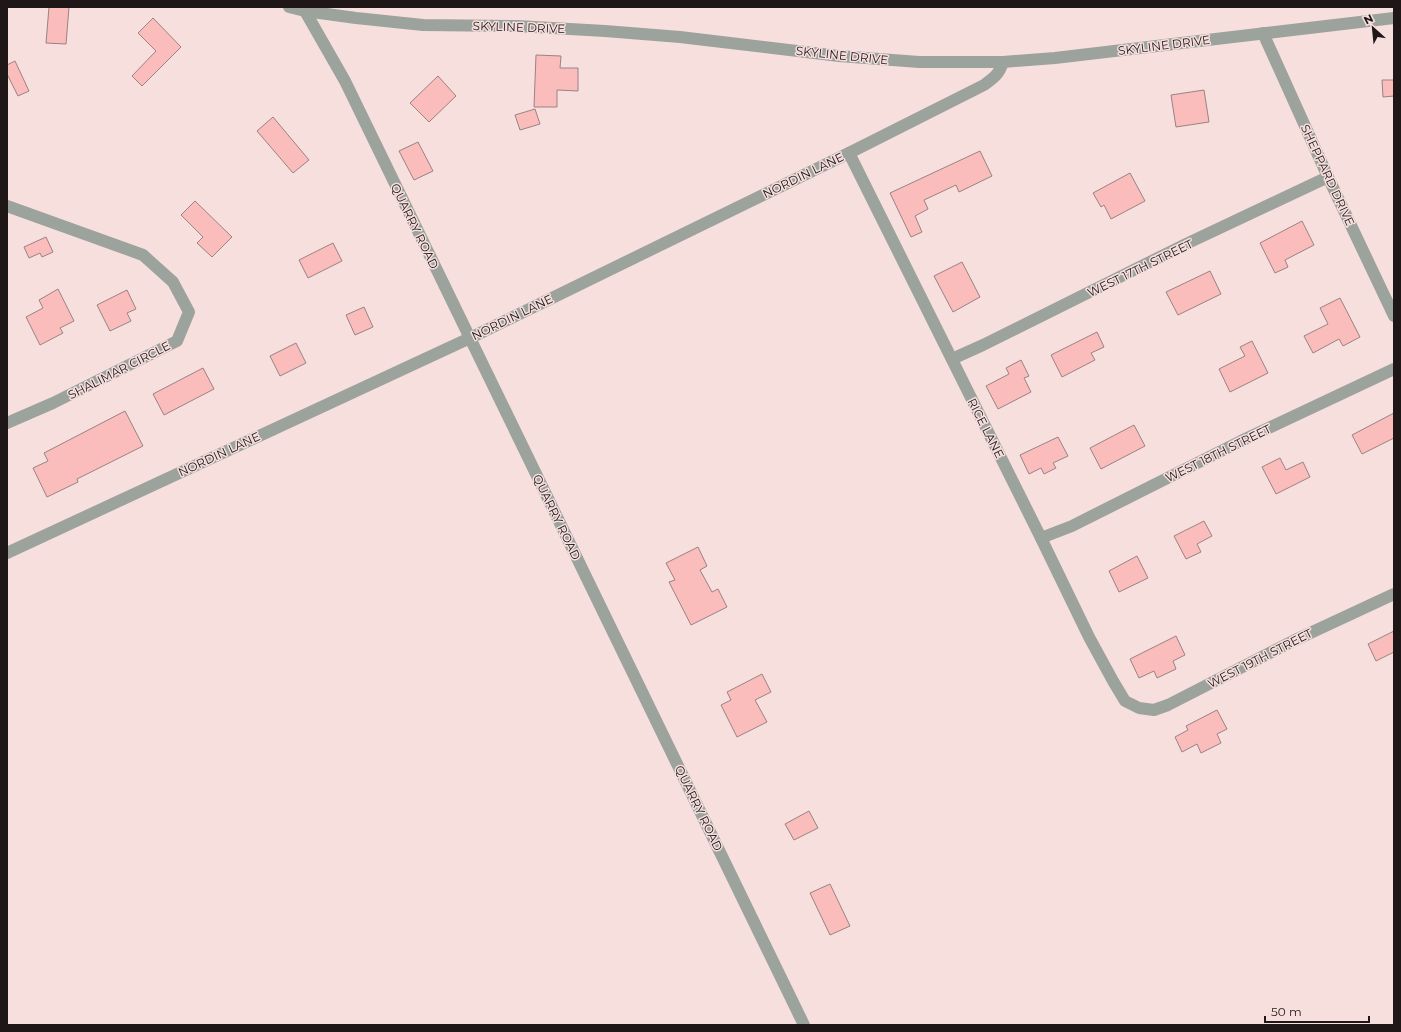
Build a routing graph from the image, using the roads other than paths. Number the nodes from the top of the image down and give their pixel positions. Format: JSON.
{"nodes":[{"id":1,"x":289,"y":7,"type":"edge"},
{"id":2,"x":305,"y":11,"type":"junction"},
{"id":3,"x":1394,"y":18,"type":"edge"},
{"id":4,"x":1262,"y":33,"type":"junction"},
{"id":5,"x":1003,"y":62,"type":"junction"},
{"id":6,"x":849,"y":153,"type":"junction"},
{"id":7,"x":1328,"y":177,"type":"junction"},
{"id":8,"x":7,"y":206,"type":"edge"},
{"id":9,"x":1394,"y":316,"type":"edge"},
{"id":10,"x":470,"y":338,"type":"junction"},
{"id":11,"x":952,"y":359,"type":"junction"},
{"id":12,"x":1394,"y":369,"type":"edge"},
{"id":13,"x":7,"y":423,"type":"edge"},
{"id":14,"x":1041,"y":538,"type":"junction"},
{"id":15,"x":7,"y":553,"type":"edge"},
{"id":16,"x":1394,"y":594,"type":"edge"},
{"id":17,"x":1125,"y":701,"type":"joint"},
{"id":18,"x":804,"y":1025,"type":"edge"}],
"edges":[{"from":1,"to":2,"type":"street","name":"SKYLINE DRIVE"},
{"from":2,"to":5,"type":"street","name":"SKYLINE DRIVE"},
{"from":2,"to":10,"type":"street","name":"QUARRY ROAD"},
{"from":3,"to":4,"type":"street","name":"SKYLINE DRIVE"},
{"from":4,"to":5,"type":"street","name":"SKYLINE DRIVE"},
{"from":4,"to":7,"type":"street","name":"SHEPPARD DRIVE"},
{"from":5,"to":6,"type":"street","name":"NORDIN LANE"},
{"from":6,"to":10,"type":"street","name":"NORDIN LANE"},
{"from":6,"to":11,"type":"street","name":"RICE LANE"},
{"from":7,"to":9,"type":"street","name":"SHEPPARD DRIVE"},
{"from":7,"to":11,"type":"street","name":"WEST 17TH STREET"},
{"from":8,"to":13,"type":"street","name":"SHALIMAR CIRCLE"},
{"from":10,"to":15,"type":"street","name":"NORDIN LANE"},
{"from":10,"to":18,"type":"street","name":"QUARRY ROAD"},
{"from":11,"to":14,"type":"street","name":"RICE LANE"},
{"from":12,"to":14,"type":"street","name":"WEST 18TH STREET"},
{"from":14,"to":17,"type":"street","name":"RICE LANE"},
{"from":16,"to":17,"type":"street","name":"WEST 19TH STREET"}]}
